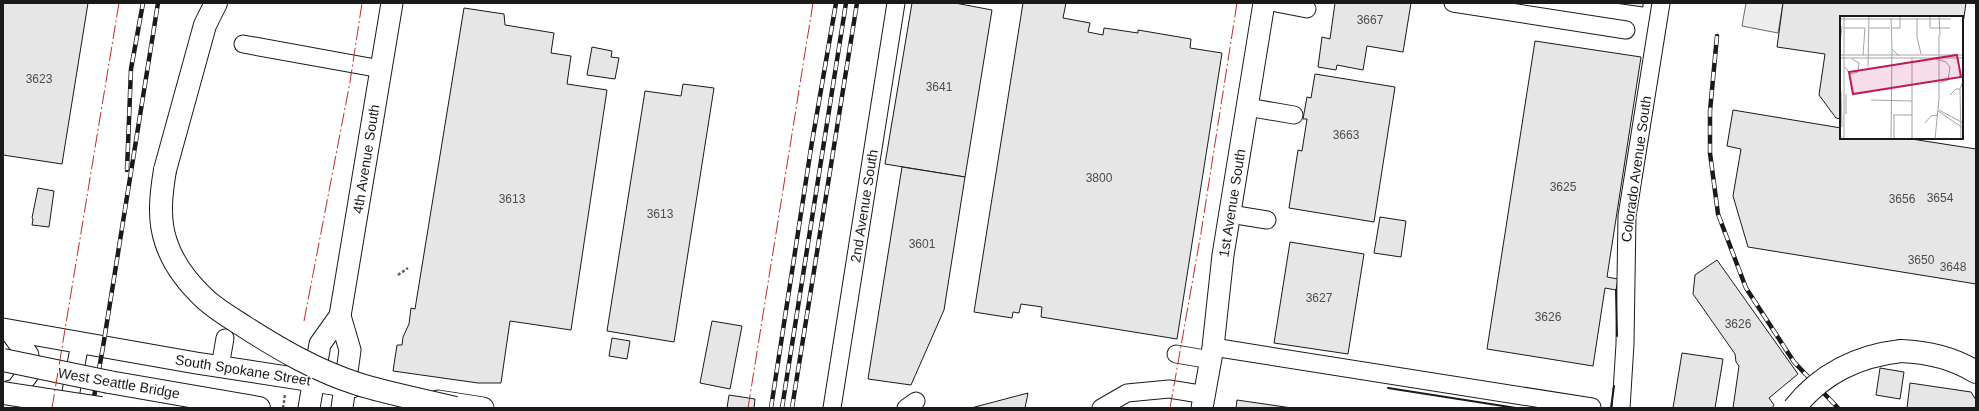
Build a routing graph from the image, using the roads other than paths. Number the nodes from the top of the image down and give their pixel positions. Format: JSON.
{"nodes":[{"id":1,"x":216,"y":3,"type":"edge"},
{"id":2,"x":392,"y":3,"type":"edge"},
{"id":3,"x":896,"y":3,"type":"edge"},
{"id":4,"x":1264,"y":3,"type":"edge"},
{"id":5,"x":1276,"y":3,"type":"edge"},
{"id":6,"x":1453,"y":3,"type":"edge"},
{"id":7,"x":1661,"y":3,"type":"edge"},
{"id":8,"x":1307,"y":9,"type":"dead end"},
{"id":9,"x":1626,"y":30,"type":"dead end"},
{"id":10,"x":242,"y":44,"type":"dead end"},
{"id":11,"x":380,"y":75,"type":"junction"},
{"id":12,"x":1247,"y":107,"type":"junction"},
{"id":13,"x":1294,"y":115,"type":"dead end"},
{"id":14,"x":1230,"y":214,"type":"junction"},
{"id":15,"x":1267,"y":220,"type":"dead end"},
{"id":16,"x":340,"y":316,"type":"junction"},
{"id":17,"x":6,"y":330,"type":"edge"},
{"id":18,"x":225,"y":338,"type":"dead end"},
{"id":19,"x":80,"y":343,"type":"junction"},
{"id":20,"x":1212,"y":353,"type":"junction"},
{"id":21,"x":1176,"y":354,"type":"dead end"},
{"id":22,"x":3,"y":360,"type":"edge"},
{"id":23,"x":220,"y":367,"type":"junction"},
{"id":24,"x":1976,"y":372,"type":"edge"},
{"id":25,"x":313,"y":381,"type":"junction"},
{"id":26,"x":345,"y":386,"type":"junction"},
{"id":27,"x":3,"y":393,"type":"edge"},
{"id":28,"x":3,"y":397,"type":"edge"},
{"id":29,"x":1204,"y":403,"type":"edge"},
{"id":30,"x":1592,"y":407,"type":"dead end"},
{"id":31,"x":69,"y":408,"type":"edge"},
{"id":32,"x":101,"y":408,"type":"edge"},
{"id":33,"x":259,"y":408,"type":"edge"},
{"id":34,"x":309,"y":408,"type":"edge"},
{"id":35,"x":342,"y":408,"type":"edge"},
{"id":36,"x":455,"y":408,"type":"edge"},
{"id":37,"x":483,"y":408,"type":"edge"},
{"id":38,"x":832,"y":408,"type":"edge"},
{"id":39,"x":1101,"y":408,"type":"edge"},
{"id":40,"x":1621,"y":408,"type":"edge"},
{"id":41,"x":1794,"y":408,"type":"edge"}],
"edges":[{"from":1,"to":36,"type":"highway","bridge":true},
{"from":2,"to":11,"type":"main road","name":"4th Avenue South"},
{"from":3,"to":38,"type":"street","name":"2nd Avenue South"},
{"from":4,"to":12,"type":"main road","name":"1st Avenue South"},
{"from":5,"to":8,"type":"street"},
{"from":6,"to":9,"type":"street"},
{"from":7,"to":40,"type":"street","name":"Colorado Avenue South"},
{"from":10,"to":11,"type":"street"},
{"from":11,"to":16,"type":"main road","name":"4th Avenue South"},
{"from":12,"to":13,"type":"street"},
{"from":12,"to":14,"type":"main road","name":"1st Avenue South"},
{"from":14,"to":15,"type":"street"},
{"from":14,"to":20,"type":"main road","name":"1st Avenue South"},
{"from":16,"to":25,"type":"main road","name":"4th Avenue South"},
{"from":16,"to":26,"type":"main road","name":"4th Avenue South"},
{"from":17,"to":19,"type":"main road","name":"South Spokane Street"},
{"from":17,"to":27,"type":"main road"},
{"from":18,"to":23,"type":"street"},
{"from":19,"to":23,"type":"main road","name":"South Spokane Street"},
{"from":19,"to":31,"type":"street"},
{"from":20,"to":21,"type":"street"},
{"from":20,"to":29,"type":"main road","name":"1st Avenue South"},
{"from":20,"to":30,"type":"street"},
{"from":22,"to":33,"type":"highway","name":"West Seattle Bridge","bridge":true},
{"from":23,"to":25,"type":"main road","name":"South Spokane Street"},
{"from":24,"to":41,"type":"highway","bridge":true},
{"from":25,"to":26,"type":"main road","name":"South Spokane Street"},
{"from":25,"to":34,"type":"main road","name":"4th Avenue South"},
{"from":26,"to":35,"type":"main road","name":"4th Avenue South"},
{"from":26,"to":37,"type":"main road","name":"South Spokane Street"},
{"from":27,"to":32,"type":"highway","name":"West Seattle Bridge","bridge":true},
{"from":28,"to":31,"type":"main road"},
{"from":29,"to":39,"type":"street"}]}
